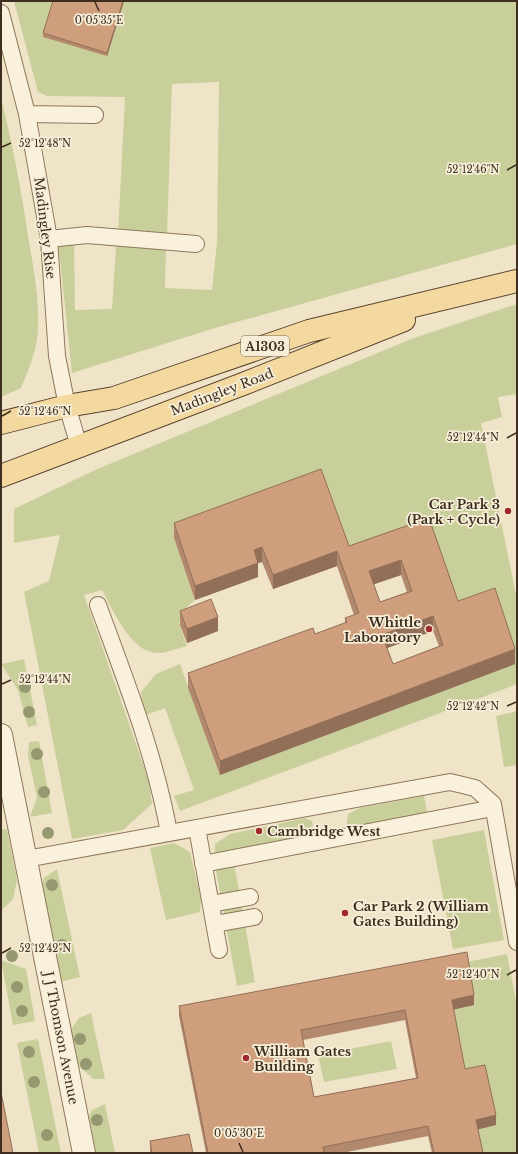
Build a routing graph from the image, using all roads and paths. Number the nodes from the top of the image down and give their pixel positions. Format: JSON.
{"nodes":[{"id":1,"x":1,"y":12,"type":"edge"},
{"id":2,"x":27,"y":114,"type":"junction"},
{"id":3,"x":95,"y":115,"type":"dead end"},
{"id":4,"x":49,"y":239,"type":"junction"},
{"id":5,"x":196,"y":244,"type":"dead end"},
{"id":6,"x":517,"y":282,"type":"edge"},
{"id":7,"x":464,"y":294,"type":"junction"},
{"id":8,"x":68,"y":406,"type":"junction"},
{"id":9,"x":1,"y":423,"type":"edge"},
{"id":10,"x":79,"y":446,"type":"junction"},
{"id":11,"x":1,"y":476,"type":"edge"},
{"id":12,"x":98,"y":605,"type":"dead end"},
{"id":13,"x":1,"y":735,"type":"edge"},
{"id":14,"x":493,"y":808,"type":"junction"},
{"id":15,"x":197,"y":828,"type":"junction"},
{"id":16,"x":169,"y":833,"type":"junction"},
{"id":17,"x":26,"y":859,"type":"junction"},
{"id":18,"x":203,"y":864,"type":"junction"},
{"id":19,"x":250,"y":897,"type":"dead end"},
{"id":20,"x":211,"y":904,"type":"junction"},
{"id":21,"x":254,"y":917,"type":"dead end"},
{"id":22,"x":215,"y":924,"type":"junction"},
{"id":23,"x":517,"y":942,"type":"edge"},
{"id":24,"x":219,"y":950,"type":"dead end"},
{"id":25,"x":84,"y":1153,"type":"edge"}],
"edges":[{"from":1,"to":2,"type":"lane","name":"Madingley Rise"},
{"from":2,"to":3,"type":"lane"},
{"from":2,"to":4,"type":"lane","name":"Madingley Rise"},
{"from":4,"to":5,"type":"lane"},
{"from":4,"to":8,"type":"lane","name":"Madingley Rise"},
{"from":6,"to":7,"type":"main road","name":"Madingley Road","number":"A1303"},
{"from":7,"to":8,"type":"main road","name":"Madingley Road","number":"A1303"},
{"from":7,"to":10,"type":"main road","name":"Madingley Road","number":"A1303"},
{"from":8,"to":9,"type":"main road","name":"Madingley Road","number":"A1303"},
{"from":8,"to":10,"type":"lane","name":"Madingley Rise"},
{"from":10,"to":11,"type":"main road","name":"Madingley Road","number":"A1303"},
{"from":12,"to":16,"type":"lane"},
{"from":13,"to":17,"type":"street","name":"J J Thomson Avenue"},
{"from":14,"to":15,"type":"lane"},
{"from":14,"to":18,"type":"lane"},
{"from":14,"to":23,"type":"lane"},
{"from":15,"to":16,"type":"lane"},
{"from":15,"to":18,"type":"lane"},
{"from":16,"to":17,"type":"lane"},
{"from":17,"to":25,"type":"street","name":"J J Thomson Avenue"},
{"from":18,"to":20,"type":"lane"},
{"from":19,"to":20,"type":"lane"},
{"from":20,"to":22,"type":"lane"},
{"from":21,"to":22,"type":"lane"},
{"from":22,"to":24,"type":"lane"}]}
